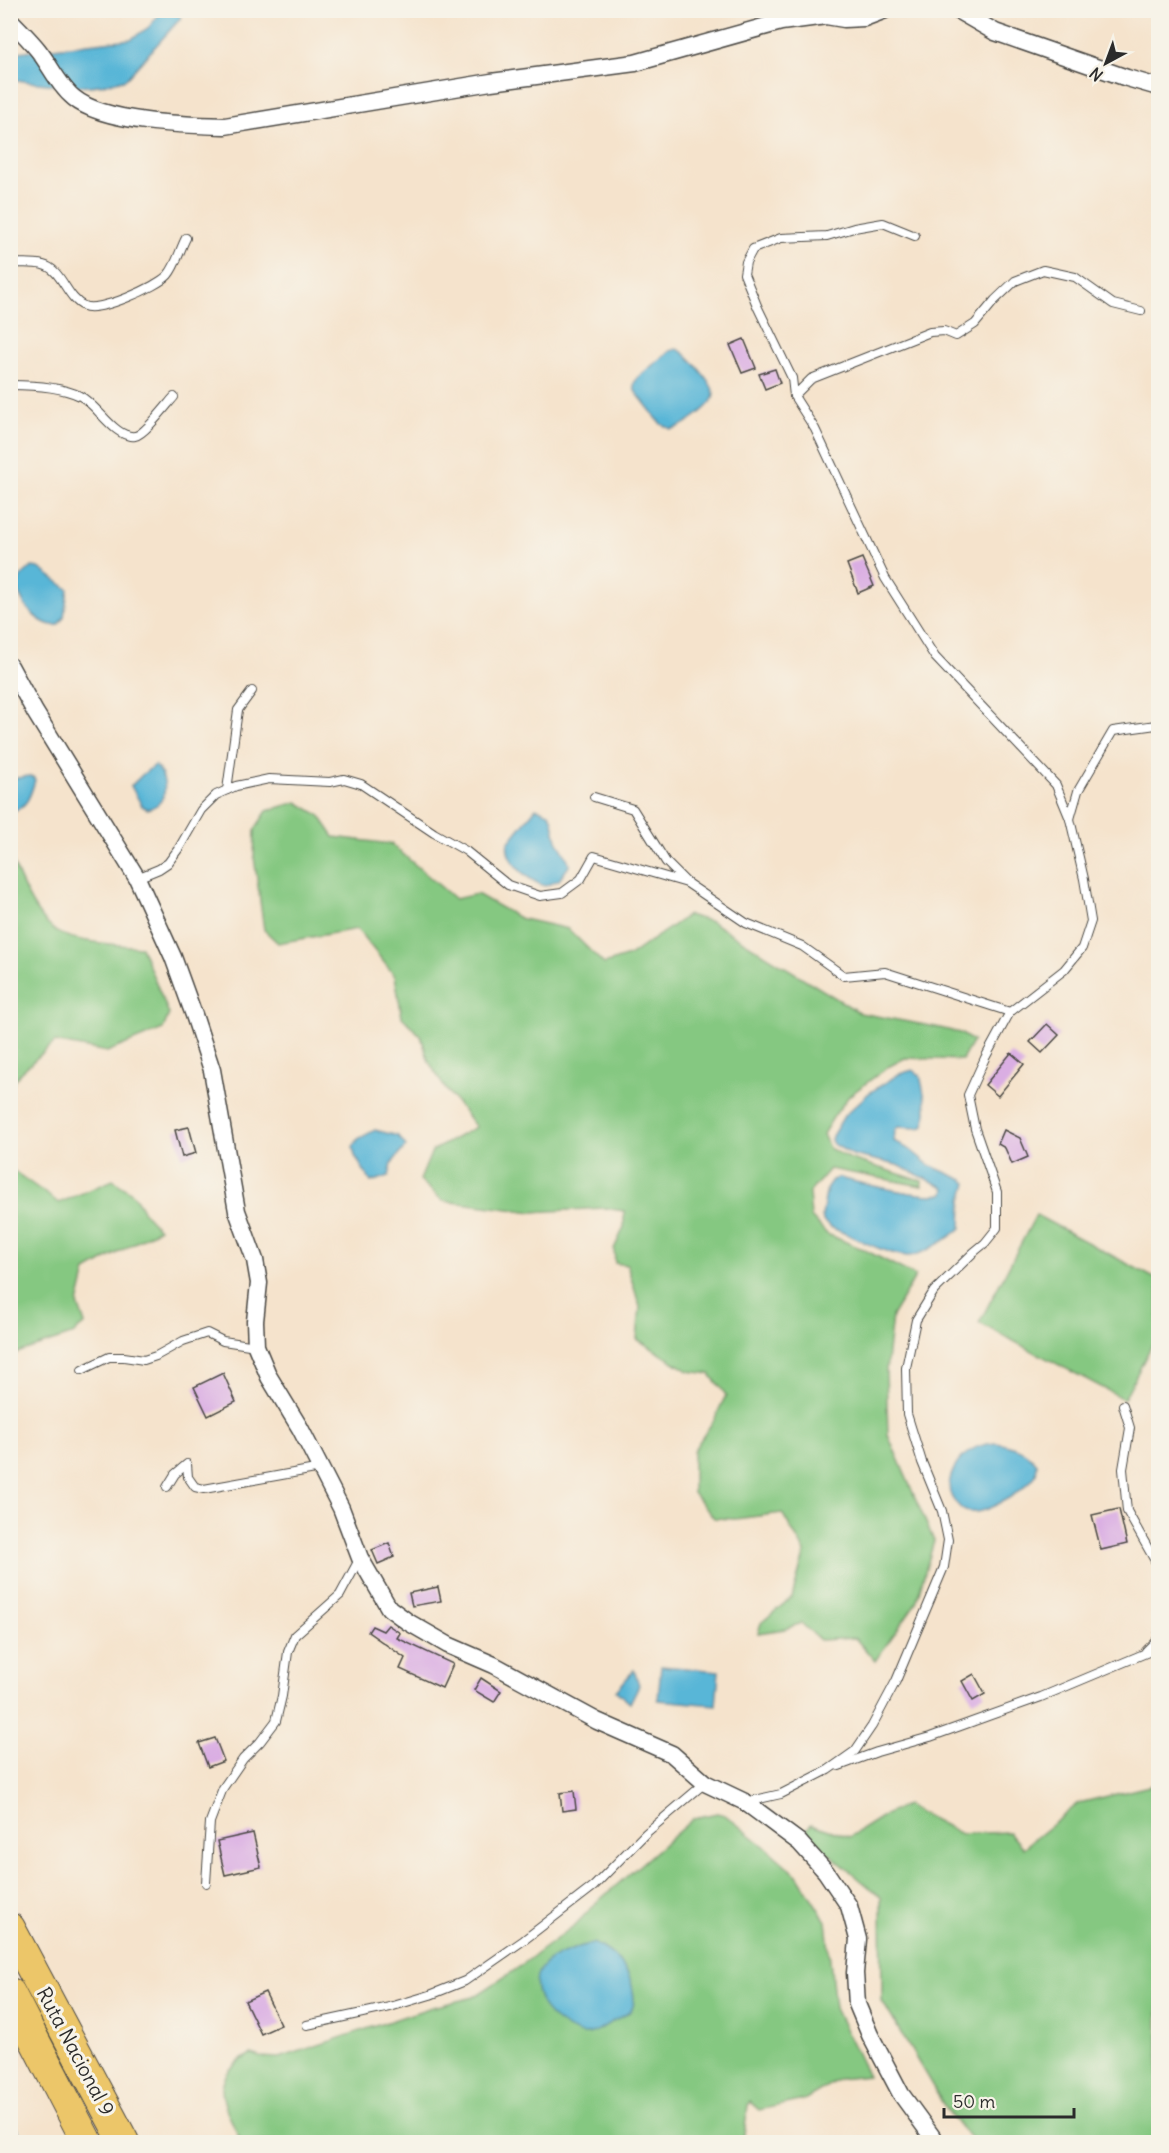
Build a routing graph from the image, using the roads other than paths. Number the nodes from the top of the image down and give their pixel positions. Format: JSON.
{"nodes":[{"id":1,"x":885,"y":10,"type":"edge"},
{"id":2,"x":957,"y":10,"type":"edge"},
{"id":3,"x":10,"y":20,"type":"edge"},
{"id":4,"x":1158,"y":87,"type":"edge"},
{"id":5,"x":915,"y":236,"type":"dead end"},
{"id":6,"x":186,"y":238,"type":"dead end"},
{"id":7,"x":10,"y":263,"type":"edge"},
{"id":8,"x":1141,"y":311,"type":"dead end"},
{"id":9,"x":10,"y":385,"type":"edge"},
{"id":10,"x":794,"y":396,"type":"junction"},
{"id":11,"x":174,"y":397,"type":"dead end"},
{"id":12,"x":10,"y":666,"type":"edge"},
{"id":13,"x":252,"y":691,"type":"dead end"},
{"id":14,"x":1156,"y":725,"type":"dead end"},
{"id":15,"x":227,"y":790,"type":"junction"},
{"id":16,"x":594,"y":797,"type":"dead end"},
{"id":17,"x":1070,"y":819,"type":"junction"},
{"id":18,"x":137,"y":878,"type":"junction"},
{"id":19,"x":687,"y":883,"type":"junction"},
{"id":20,"x":1010,"y":1012,"type":"junction"},
{"id":21,"x":256,"y":1346,"type":"junction"},
{"id":22,"x":82,"y":1370,"type":"dead end"},
{"id":23,"x":1123,"y":1405,"type":"dead end"},
{"id":24,"x":321,"y":1468,"type":"junction"},
{"id":25,"x":167,"y":1487,"type":"dead end"},
{"id":26,"x":360,"y":1558,"type":"junction"},
{"id":27,"x":1158,"y":1566,"type":"edge"},
{"id":28,"x":1158,"y":1635,"type":"edge"},
{"id":29,"x":1158,"y":1648,"type":"edge"},
{"id":30,"x":1141,"y":1655,"type":"junction"},
{"id":31,"x":1158,"y":1656,"type":"edge"},
{"id":32,"x":828,"y":1770,"type":"junction"},
{"id":33,"x":705,"y":1783,"type":"junction"},
{"id":34,"x":745,"y":1802,"type":"junction"},
{"id":35,"x":207,"y":1883,"type":"dead end"},
{"id":36,"x":10,"y":1928,"type":"edge"},
{"id":37,"x":10,"y":1993,"type":"edge"},
{"id":38,"x":307,"y":2025,"type":"dead end"},
{"id":39,"x":87,"y":2142,"type":"edge"},
{"id":40,"x":124,"y":2142,"type":"edge"},
{"id":41,"x":936,"y":2142,"type":"edge"}],
"edges":[{"from":1,"to":3,"type":"street"},
{"from":2,"to":4,"type":"street"},
{"from":5,"to":10,"type":"lane"},
{"from":6,"to":7,"type":"lane"},
{"from":8,"to":10,"type":"lane"},
{"from":9,"to":11,"type":"lane"},
{"from":10,"to":17,"type":"lane"},
{"from":12,"to":18,"type":"street"},
{"from":13,"to":15,"type":"lane"},
{"from":14,"to":17,"type":"lane"},
{"from":15,"to":18,"type":"lane"},
{"from":15,"to":19,"type":"lane"},
{"from":16,"to":19,"type":"lane"},
{"from":17,"to":20,"type":"lane"},
{"from":18,"to":21,"type":"street"},
{"from":19,"to":20,"type":"lane"},
{"from":20,"to":32,"type":"lane"},
{"from":21,"to":22,"type":"lane"},
{"from":21,"to":24,"type":"street"},
{"from":23,"to":27,"type":"lane"},
{"from":24,"to":25,"type":"lane"},
{"from":24,"to":26,"type":"street"},
{"from":26,"to":33,"type":"street"},
{"from":26,"to":35,"type":"lane"},
{"from":28,"to":30,"type":"lane"},
{"from":29,"to":30,"type":"lane"},
{"from":30,"to":31,"type":"lane"},
{"from":30,"to":32,"type":"lane"},
{"from":32,"to":34,"type":"lane"},
{"from":33,"to":34,"type":"street"},
{"from":33,"to":38,"type":"lane"},
{"from":34,"to":41,"type":"street"},
{"from":36,"to":40,"type":"highway","name":"Ruta Nacional 9"},
{"from":37,"to":39,"type":"highway","name":"Ruta Nacional 9"}]}
